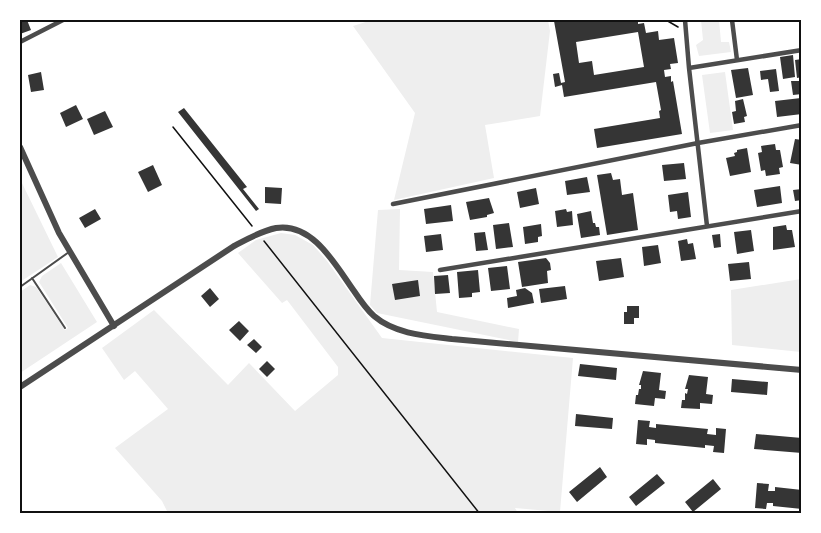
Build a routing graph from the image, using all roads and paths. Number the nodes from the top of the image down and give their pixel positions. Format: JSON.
{"nodes":[{"id":1,"x":63,"y":20,"type":"edge"},
{"id":2,"x":666,"y":20,"type":"edge"},
{"id":3,"x":685,"y":20,"type":"edge"},
{"id":4,"x":732,"y":20,"type":"edge"},
{"id":5,"x":686,"y":33,"type":"junction"},
{"id":6,"x":20,"y":42,"type":"edge"},
{"id":7,"x":801,"y":50,"type":"edge"},
{"id":8,"x":737,"y":60,"type":"junction"},
{"id":9,"x":689,"y":68,"type":"junction"},
{"id":10,"x":801,"y":125,"type":"edge"},
{"id":11,"x":173,"y":127,"type":"dead end"},
{"id":12,"x":698,"y":143,"type":"junction"},
{"id":13,"x":20,"y":147,"type":"edge"},
{"id":14,"x":393,"y":204,"type":"dead end"},
{"id":15,"x":801,"y":211,"type":"edge"},
{"id":16,"x":707,"y":226,"type":"junction"},
{"id":17,"x":253,"y":228,"type":"dead end"},
{"id":18,"x":261,"y":237,"type":"dead end"},
{"id":19,"x":69,"y":252,"type":"junction"},
{"id":20,"x":440,"y":270,"type":"dead end"},
{"id":21,"x":32,"y":278,"type":"junction"},
{"id":22,"x":20,"y":286,"type":"edge"},
{"id":23,"x":114,"y":326,"type":"junction"},
{"id":24,"x":65,"y":328,"type":"dead end"},
{"id":25,"x":801,"y":370,"type":"edge"},
{"id":26,"x":20,"y":387,"type":"edge"},
{"id":27,"x":480,"y":513,"type":"edge"}],
"edges":[{"from":1,"to":6,"type":"street"},
{"from":2,"to":5,"type":"path"},
{"from":3,"to":5,"type":"street"},
{"from":4,"to":8,"type":"street"},
{"from":5,"to":9,"type":"street"},
{"from":7,"to":8,"type":"street"},
{"from":8,"to":9,"type":"street"},
{"from":9,"to":12,"type":"street"},
{"from":10,"to":12,"type":"street"},
{"from":11,"to":17,"type":"path"},
{"from":12,"to":14,"type":"street"},
{"from":12,"to":16,"type":"street"},
{"from":13,"to":19,"type":"street"},
{"from":15,"to":16,"type":"street"},
{"from":16,"to":20,"type":"street"},
{"from":18,"to":27,"type":"path"},
{"from":19,"to":21,"type":"lane"},
{"from":19,"to":23,"type":"street"},
{"from":21,"to":22,"type":"lane"},
{"from":21,"to":24,"type":"lane"},
{"from":23,"to":25,"type":"street"},
{"from":23,"to":26,"type":"street"}]}
